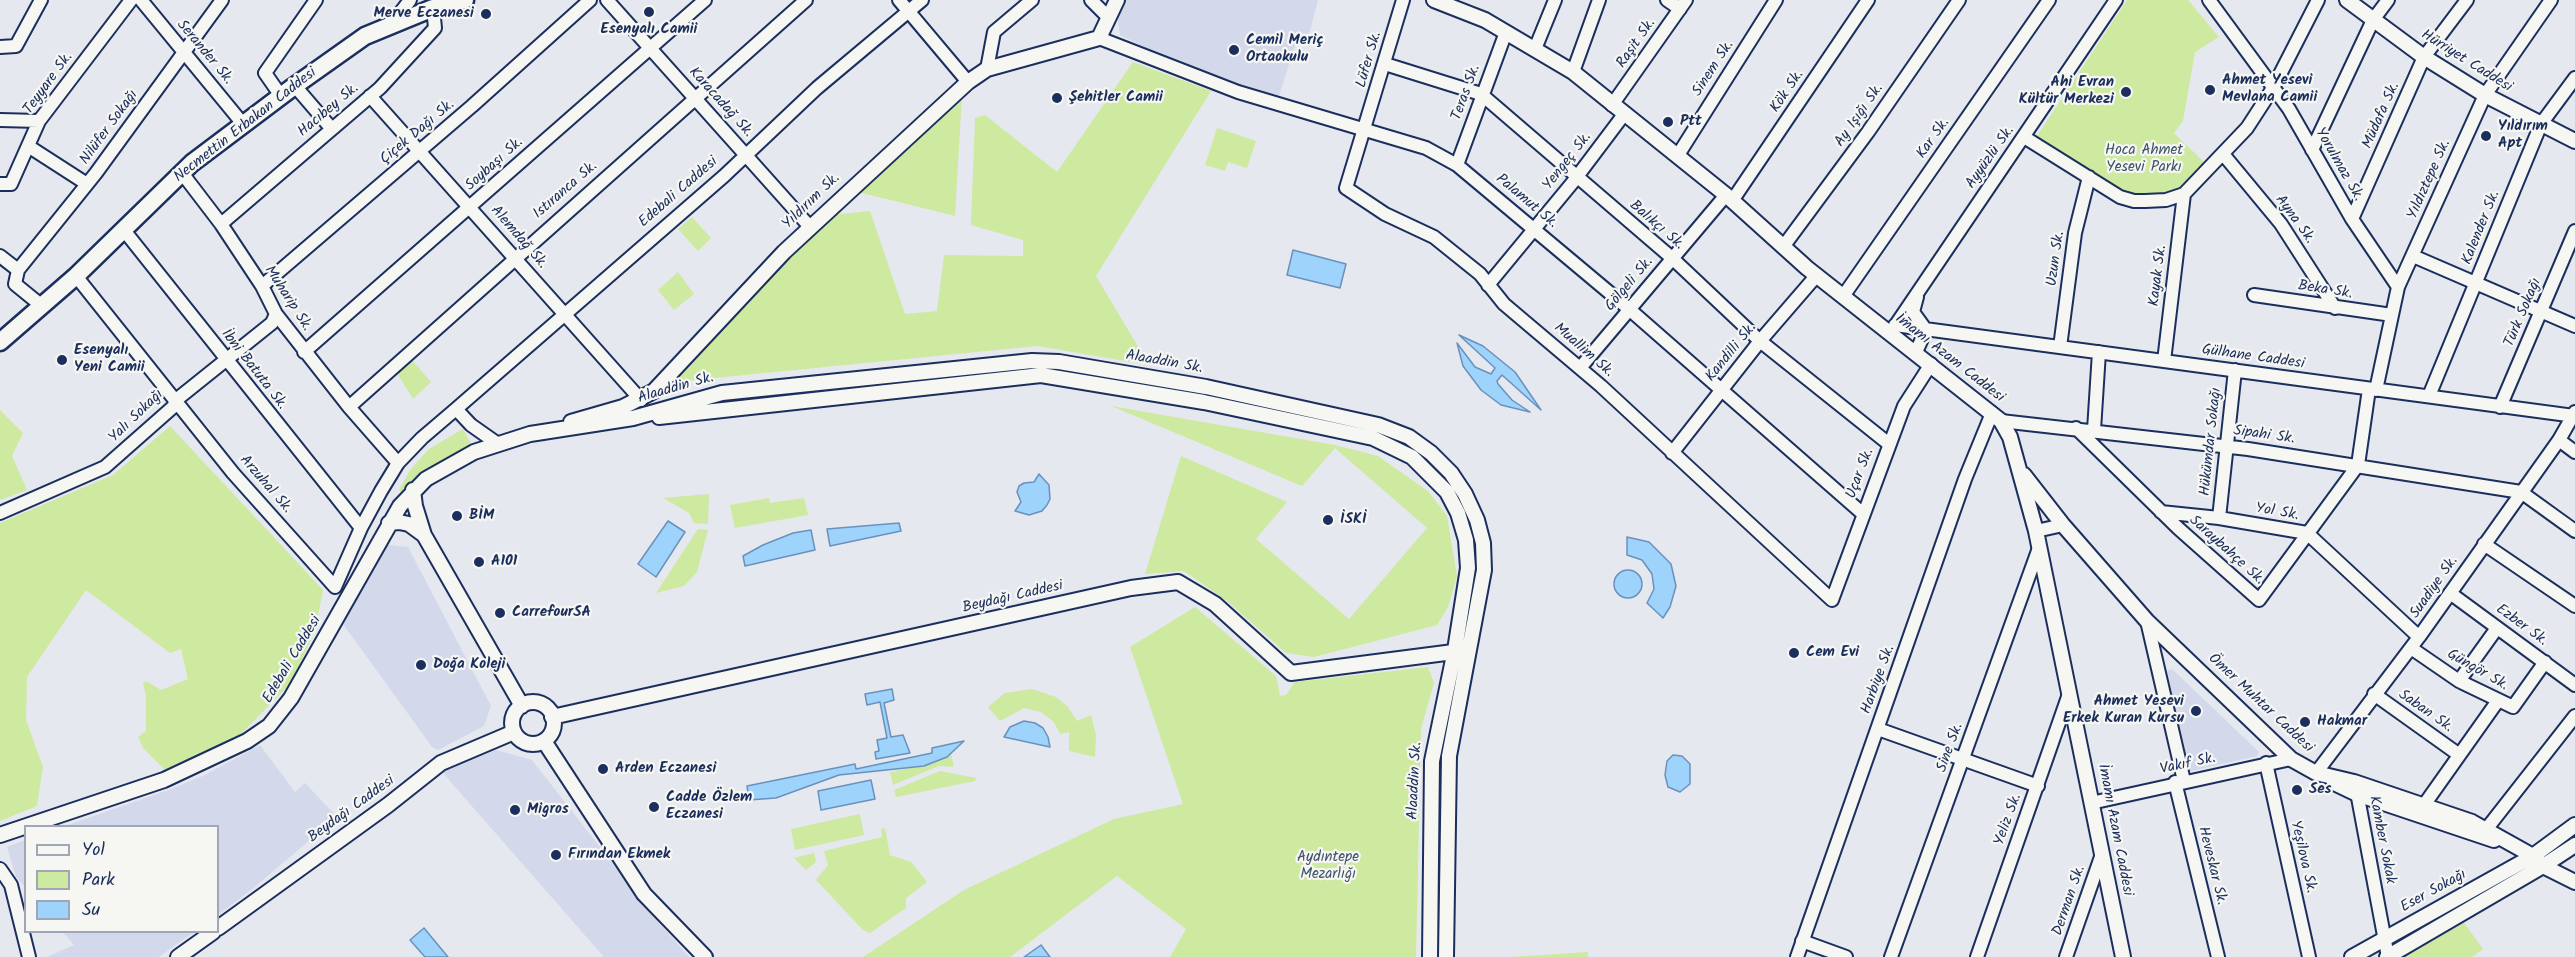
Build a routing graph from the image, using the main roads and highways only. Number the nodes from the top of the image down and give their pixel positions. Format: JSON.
{"nodes":[{"id":1,"x":465,"y":0,"type":"edge"},
{"id":2,"x":0,"y":342,"type":"edge"}],
"edges":[{"from":1,"to":2,"type":"main road","name":"Necmettin Erbakan Caddesi"}]}
